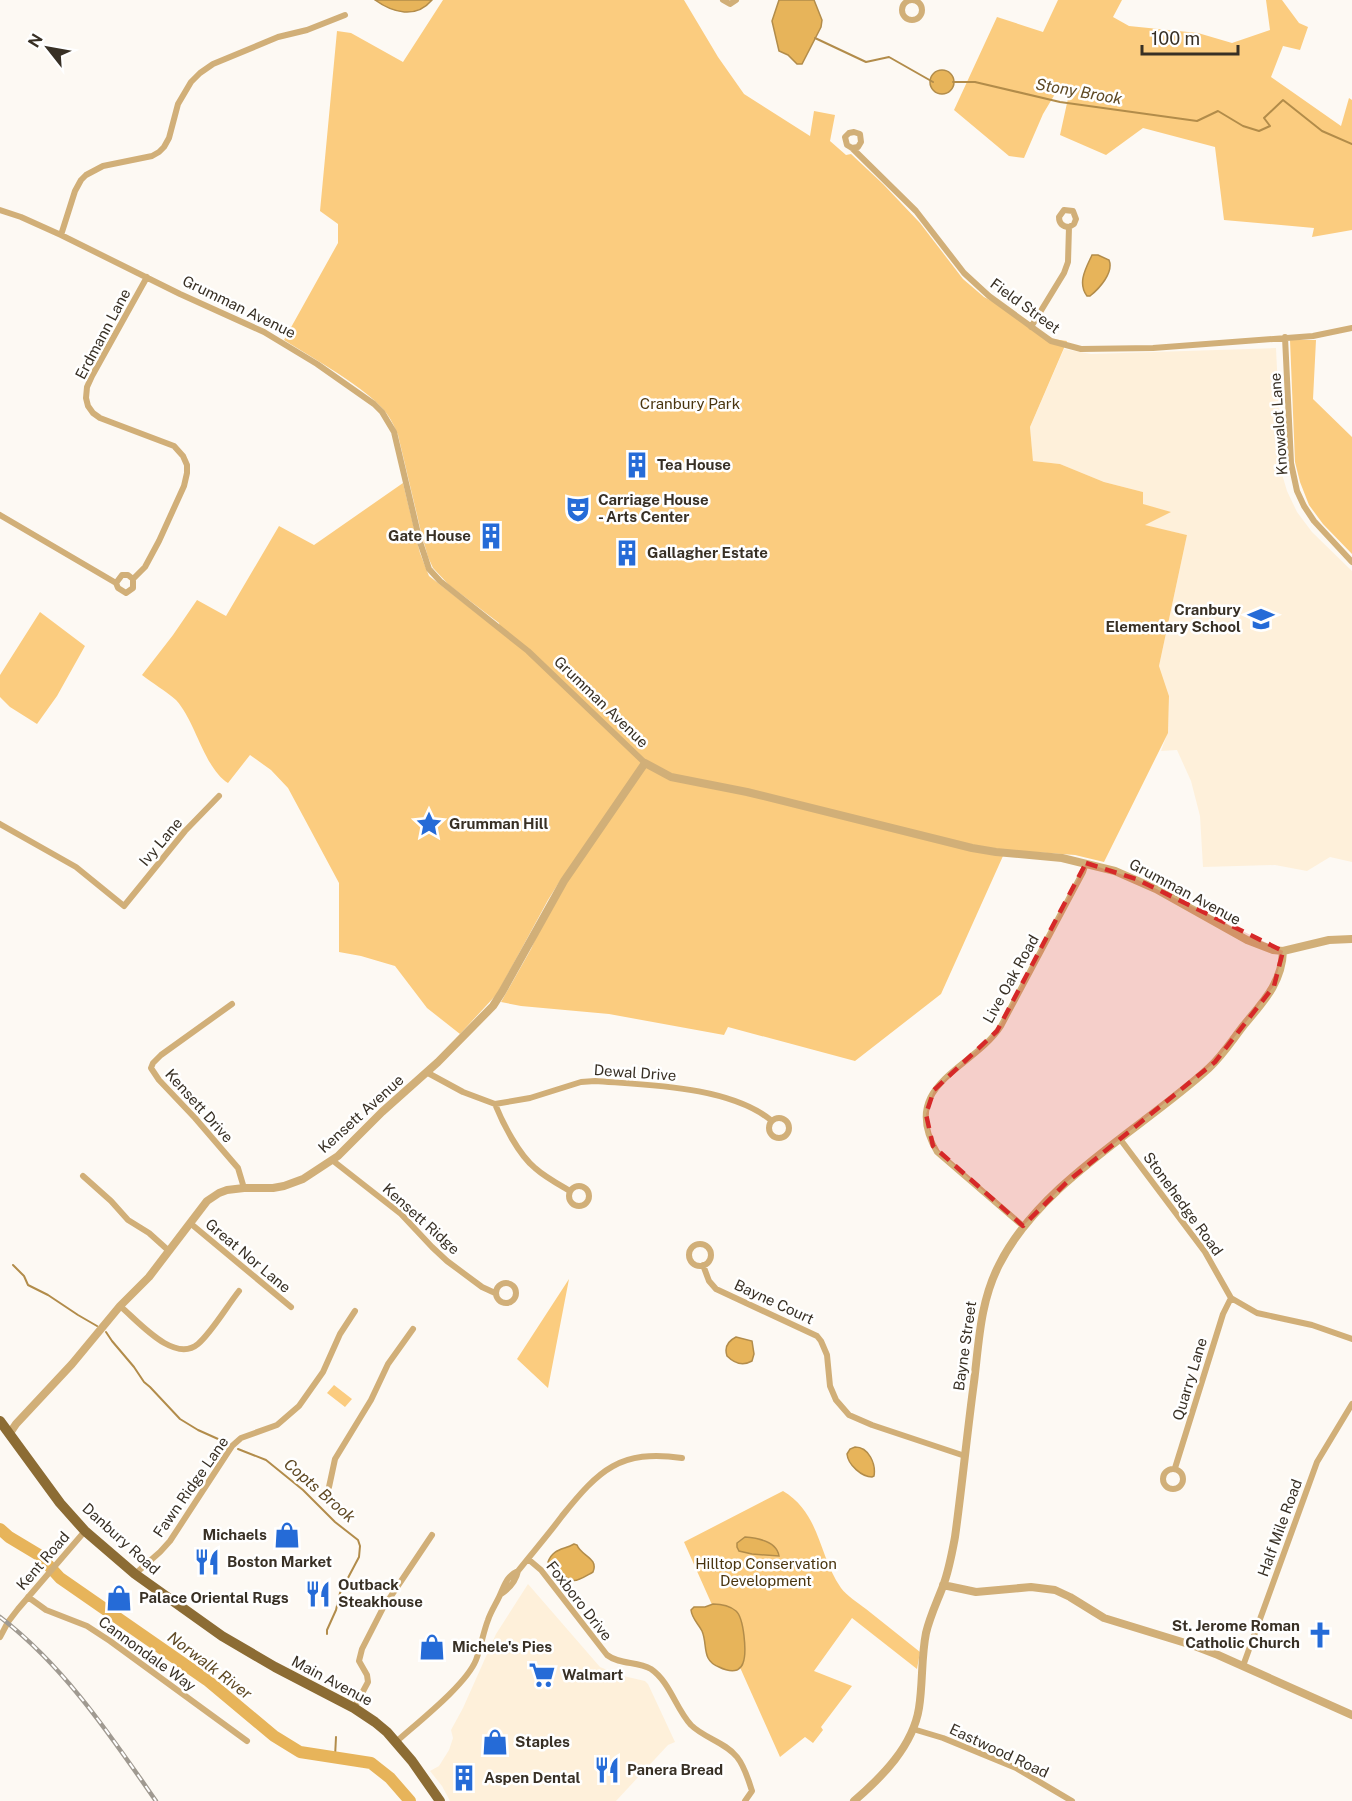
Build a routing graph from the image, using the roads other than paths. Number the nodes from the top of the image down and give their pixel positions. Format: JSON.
{"nodes":[{"id":1,"x":723,"y":0,"type":"edge"},
{"id":2,"x":736,"y":0,"type":"edge"},
{"id":3,"x":345,"y":15,"type":"dead end"},
{"id":4,"x":852,"y":148,"type":"dead end"},
{"id":5,"x":0,"y":210,"type":"edge"},
{"id":6,"x":1069,"y":227,"type":"dead end"},
{"id":7,"x":61,"y":235,"type":"junction"},
{"id":8,"x":147,"y":277,"type":"junction"},
{"id":9,"x":1031,"y":327,"type":"junction"},
{"id":10,"x":1352,"y":328,"type":"edge"},
{"id":11,"x":1286,"y":338,"type":"junction"},
{"id":12,"x":0,"y":515,"type":"edge"},
{"id":13,"x":1352,"y":562,"type":"edge"},
{"id":14,"x":133,"y":579,"type":"junction"},
{"id":15,"x":116,"y":582,"type":"junction"},
{"id":16,"x":645,"y":763,"type":"junction"},
{"id":17,"x":219,"y":796,"type":"dead end"},
{"id":18,"x":0,"y":824,"type":"edge"},
{"id":19,"x":1086,"y":863,"type":"junction"},
{"id":20,"x":1352,"y":939,"type":"edge"},
{"id":21,"x":1283,"y":951,"type":"junction"},
{"id":22,"x":232,"y":1004,"type":"dead end"},
{"id":23,"x":428,"y":1073,"type":"junction"},
{"id":24,"x":495,"y":1104,"type":"junction"},
{"id":25,"x":772,"y":1121,"type":"dead end"},
{"id":26,"x":1120,"y":1139,"type":"junction"},
{"id":27,"x":332,"y":1160,"type":"junction"},
{"id":28,"x":83,"y":1176,"type":"dead end"},
{"id":29,"x":244,"y":1188,"type":"junction"},
{"id":30,"x":570,"y":1191,"type":"dead end"},
{"id":31,"x":190,"y":1223,"type":"junction"},
{"id":32,"x":1023,"y":1226,"type":"junction"},
{"id":33,"x":170,"y":1251,"type":"junction"},
{"id":34,"x":704,"y":1265,"type":"dead end"},
{"id":35,"x":239,"y":1291,"type":"dead end"},
{"id":36,"x":495,"y":1293,"type":"dead end"},
{"id":37,"x":1231,"y":1298,"type":"junction"},
{"id":38,"x":120,"y":1306,"type":"junction"},
{"id":39,"x":291,"y":1307,"type":"dead end"},
{"id":40,"x":356,"y":1311,"type":"dead end"},
{"id":41,"x":413,"y":1329,"type":"dead end"},
{"id":42,"x":1352,"y":1339,"type":"edge"},
{"id":43,"x":1352,"y":1404,"type":"edge"},
{"id":44,"x":0,"y":1421,"type":"edge"},
{"id":45,"x":10,"y":1433,"type":"junction"},
{"id":46,"x":965,"y":1456,"type":"junction"},
{"id":47,"x":682,"y":1458,"type":"dead end"},
{"id":48,"x":1175,"y":1468,"type":"dead end"},
{"id":49,"x":329,"y":1486,"type":"dead end"},
{"id":50,"x":85,"y":1531,"type":"junction"},
{"id":51,"x":432,"y":1535,"type":"dead end"},
{"id":52,"x":528,"y":1559,"type":"junction"},
{"id":53,"x":135,"y":1574,"type":"junction"},
{"id":54,"x":943,"y":1585,"type":"junction"},
{"id":55,"x":28,"y":1597,"type":"junction"},
{"id":56,"x":187,"y":1613,"type":"joint"},
{"id":57,"x":0,"y":1637,"type":"edge"},
{"id":58,"x":1243,"y":1666,"type":"junction"},
{"id":59,"x":354,"y":1708,"type":"junction"},
{"id":60,"x":1352,"y":1715,"type":"edge"},
{"id":61,"x":914,"y":1729,"type":"junction"},
{"id":62,"x":247,"y":1741,"type":"dead end"},
{"id":63,"x":396,"y":1742,"type":"junction"},
{"id":64,"x":440,"y":1801,"type":"edge"},
{"id":65,"x":745,"y":1801,"type":"edge"},
{"id":66,"x":854,"y":1801,"type":"edge"},
{"id":67,"x":1072,"y":1801,"type":"edge"}],
"edges":[{"from":1,"to":2,"type":"street"},
{"from":3,"to":7,"type":"street"},
{"from":4,"to":9,"type":"street","name":"Field Street"},
{"from":5,"to":7,"type":"street","name":"Grumman Avenue"},
{"from":6,"to":9,"type":"street"},
{"from":7,"to":8,"type":"street","name":"Grumman Avenue"},
{"from":8,"to":14,"type":"street","name":"Erdmann Lane"},
{"from":8,"to":16,"type":"street","name":"Grumman Avenue"},
{"from":9,"to":11,"type":"street","name":"Field Street"},
{"from":10,"to":11,"type":"street","name":"Field Street"},
{"from":11,"to":13,"type":"street","name":"Knowalot Lane"},
{"from":12,"to":15,"type":"street"},
{"from":14,"to":15,"type":"street"},
{"from":14,"to":15,"type":"street"},
{"from":16,"to":19,"type":"street","name":"Grumman Avenue"},
{"from":16,"to":23,"type":"street","name":"Kensett Avenue"},
{"from":17,"to":18,"type":"street","name":"Ivy Lane"},
{"from":19,"to":21,"type":"street","name":"Grumman Avenue"},
{"from":19,"to":32,"type":"street","name":"Live Oak Road"},
{"from":20,"to":21,"type":"street","name":"Grumman Avenue"},
{"from":21,"to":26,"type":"street","name":"Bayne Street"},
{"from":22,"to":29,"type":"street","name":"Kensett Drive"},
{"from":23,"to":24,"type":"street"},
{"from":23,"to":27,"type":"street","name":"Kensett Avenue"},
{"from":24,"to":25,"type":"street","name":"Dewal Drive"},
{"from":24,"to":30,"type":"street"},
{"from":26,"to":32,"type":"street","name":"Bayne Street"},
{"from":26,"to":37,"type":"street","name":"Stonehedge Road"},
{"from":27,"to":29,"type":"street","name":"Kensett Avenue"},
{"from":27,"to":36,"type":"street","name":"Kensett Ridge"},
{"from":28,"to":33,"type":"street"},
{"from":29,"to":31,"type":"street","name":"Kensett Avenue"},
{"from":31,"to":33,"type":"street","name":"Kensett Avenue"},
{"from":31,"to":39,"type":"street","name":"Great Nor Lane"},
{"from":32,"to":46,"type":"street","name":"Bayne Street"},
{"from":33,"to":38,"type":"street","name":"Kensett Avenue"},
{"from":34,"to":46,"type":"street","name":"Bayne Court"},
{"from":35,"to":38,"type":"street"},
{"from":37,"to":42,"type":"street"},
{"from":37,"to":48,"type":"street","name":"Quarry Lane"},
{"from":38,"to":45,"type":"street","name":"Kensett Avenue"},
{"from":40,"to":53,"type":"street","name":"Fawn Ridge Lane"},
{"from":41,"to":49,"type":"street"},
{"from":43,"to":58,"type":"street","name":"Half Mile Road"},
{"from":44,"to":45,"type":"highway","name":"Danbury Road"},
{"from":45,"to":50,"type":"highway","name":"Danbury Road"},
{"from":46,"to":54,"type":"street","name":"Bayne Street"},
{"from":47,"to":52,"type":"street","name":"Foxboro Drive"},
{"from":50,"to":53,"type":"highway","name":"Danbury Road"},
{"from":50,"to":55,"type":"street","name":"Kent Road"},
{"from":51,"to":59,"type":"street"},
{"from":52,"to":63,"type":"street","name":"Foxboro Drive"},
{"from":52,"to":65,"type":"street","name":"Foxboro Drive"},
{"from":53,"to":56,"type":"highway","name":"Danbury Road"},
{"from":54,"to":58,"type":"street"},
{"from":54,"to":61,"type":"street","name":"Bayne Street"},
{"from":55,"to":57,"type":"street","name":"Kent Road"},
{"from":55,"to":62,"type":"street","name":"Cannondale Way"},
{"from":56,"to":59,"type":"highway","name":"Main Avenue"},
{"from":58,"to":60,"type":"street"},
{"from":59,"to":63,"type":"highway","name":"Main Avenue"},
{"from":61,"to":66,"type":"street","name":"Bayne Street"},
{"from":61,"to":67,"type":"street","name":"Eastwood Road"},
{"from":63,"to":64,"type":"highway","name":"Main Avenue"}]}
